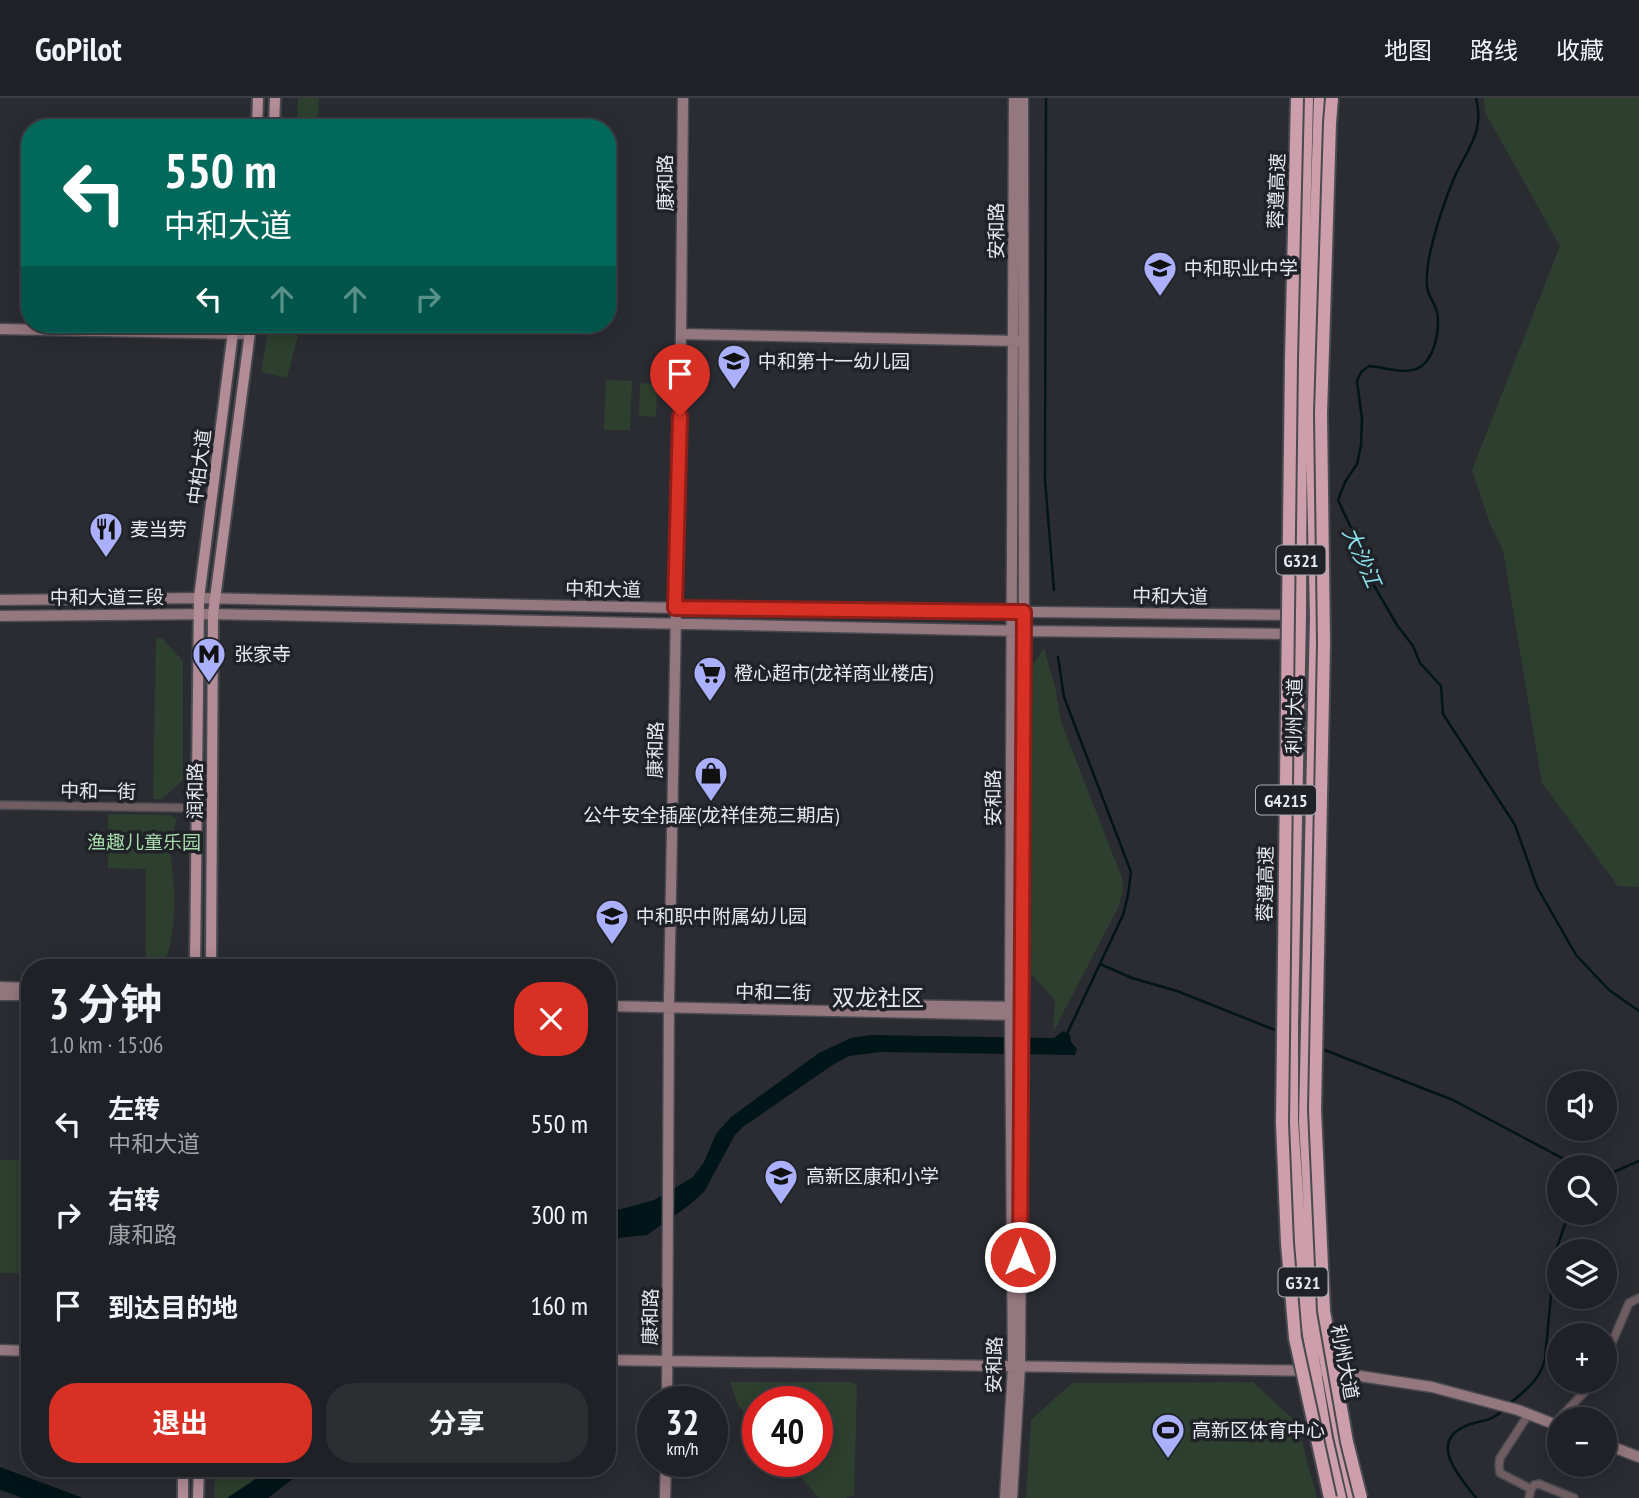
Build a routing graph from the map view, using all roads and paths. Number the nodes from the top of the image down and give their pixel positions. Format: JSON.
{"nodes":[{"id":1,"x":258,"y":98,"type":"edge"},
{"id":2,"x":275,"y":98,"type":"edge"},
{"id":3,"x":683,"y":98,"type":"edge"},
{"id":4,"x":1014,"y":98,"type":"edge"},
{"id":5,"x":1023,"y":98,"type":"edge"},
{"id":6,"x":1297,"y":98,"type":"edge"},
{"id":7,"x":1307,"y":98,"type":"edge"},
{"id":8,"x":1320,"y":98,"type":"edge"},
{"id":9,"x":1332,"y":98,"type":"edge"},
{"id":10,"x":257,"y":119,"type":"edge"},
{"id":11,"x":274,"y":119,"type":"edge"},
{"id":12,"x":0,"y":330,"type":"edge"},
{"id":13,"x":21,"y":330,"type":"edge"},
{"id":14,"x":233,"y":333,"type":"edge"},
{"id":15,"x":249,"y":333,"type":"edge"},
{"id":16,"x":681,"y":334,"type":"junction"},
{"id":17,"x":1018,"y":341,"type":"junction"},
{"id":18,"x":199,"y":598,"type":"junction"},
{"id":19,"x":215,"y":598,"type":"junction"},
{"id":20,"x":0,"y":600,"type":"edge"},
{"id":21,"x":675,"y":608,"type":"junction"},
{"id":22,"x":1024,"y":612,"type":"junction"},
{"id":23,"x":1012,"y":613,"type":"junction"},
{"id":24,"x":199,"y":614,"type":"junction"},
{"id":25,"x":214,"y":614,"type":"junction"},
{"id":26,"x":1300,"y":615,"type":"junction"},
{"id":27,"x":0,"y":616,"type":"edge"},
{"id":28,"x":675,"y":623,"type":"junction"},
{"id":29,"x":1011,"y":630,"type":"junction"},
{"id":30,"x":1024,"y":631,"type":"junction"},
{"id":31,"x":1300,"y":635,"type":"junction"},
{"id":32,"x":0,"y":806,"type":"edge"},
{"id":33,"x":196,"y":808,"type":"junction"},
{"id":34,"x":195,"y":959,"type":"edge"},
{"id":35,"x":211,"y":959,"type":"edge"},
{"id":36,"x":0,"y":988,"type":"edge"},
{"id":37,"x":21,"y":988,"type":"edge"},
{"id":38,"x":0,"y":995,"type":"edge"},
{"id":39,"x":21,"y":995,"type":"edge"},
{"id":40,"x":616,"y":1003,"type":"edge"},
{"id":41,"x":669,"y":1004,"type":"junction"},
{"id":42,"x":1016,"y":1011,"type":"junction"},
{"id":43,"x":1639,"y":1298,"type":"edge"},
{"id":44,"x":1617,"y":1331,"type":"edge"},
{"id":45,"x":0,"y":1350,"type":"edge"},
{"id":46,"x":21,"y":1351,"type":"edge"},
{"id":47,"x":616,"y":1360,"type":"edge"},
{"id":48,"x":667,"y":1361,"type":"junction"},
{"id":49,"x":1016,"y":1367,"type":"junction"},
{"id":50,"x":1321,"y":1371,"type":"junction"},
{"id":51,"x":667,"y":1386,"type":"edge"},
{"id":52,"x":1586,"y":1393,"type":"edge"},
{"id":53,"x":1573,"y":1407,"type":"edge"},
{"id":54,"x":1523,"y":1412,"type":"junction"},
{"id":55,"x":1547,"y":1421,"type":"edge"},
{"id":56,"x":1617,"y":1449,"type":"edge"},
{"id":57,"x":1639,"y":1457,"type":"edge"},
{"id":58,"x":183,"y":1477,"type":"edge"},
{"id":59,"x":199,"y":1477,"type":"edge"},
{"id":60,"x":666,"y":1477,"type":"edge"},
{"id":61,"x":1531,"y":1489,"type":"junction"},
{"id":62,"x":183,"y":1498,"type":"edge"},
{"id":63,"x":198,"y":1498,"type":"edge"},
{"id":64,"x":665,"y":1498,"type":"edge"},
{"id":65,"x":1005,"y":1498,"type":"edge"},
{"id":66,"x":1012,"y":1498,"type":"edge"},
{"id":67,"x":1330,"y":1498,"type":"edge"},
{"id":68,"x":1339,"y":1498,"type":"edge"},
{"id":69,"x":1354,"y":1498,"type":"edge"},
{"id":70,"x":1361,"y":1498,"type":"edge"},
{"id":71,"x":1529,"y":1498,"type":"edge"},
{"id":72,"x":1574,"y":1498,"type":"edge"}],
"edges":[{"from":1,"to":10,"type":"main road"},
{"from":2,"to":11,"type":"main road"},
{"from":3,"to":16,"type":"street","name":"康和路"},
{"from":4,"to":17,"type":"street","name":"安和路"},
{"from":5,"to":17,"type":"street","name":"安和路"},
{"from":6,"to":67,"type":"highway","name":"蓉遵高速","number":"G4215","bridge":true},
{"from":7,"to":26,"type":"highway","name":"利州大道","number":"G321"},
{"from":8,"to":50,"type":"highway","name":"利州大道","number":"G321"},
{"from":9,"to":70,"type":"highway","number":"G4215","bridge":true},
{"from":12,"to":13,"type":"street"},
{"from":14,"to":18,"type":"main road","name":"中柏大道"},
{"from":15,"to":19,"type":"main road","name":"中柏大道"},
{"from":16,"to":17,"type":"street"},
{"from":16,"to":21,"type":"street","name":"康和路"},
{"from":17,"to":22,"type":"street","name":"安和路"},
{"from":17,"to":23,"type":"street","name":"安和路"},
{"from":18,"to":19,"type":"street","name":"中和大道"},
{"from":18,"to":20,"type":"street","name":"中和大道三段"},
{"from":18,"to":24,"type":"main road","name":"中柏大道"},
{"from":19,"to":21,"type":"street","name":"中和大道"},
{"from":19,"to":25,"type":"main road","name":"中柏大道"},
{"from":21,"to":23,"type":"street","name":"中和大道"},
{"from":21,"to":28,"type":"street","name":"康和路"},
{"from":22,"to":23,"type":"street","name":"中和大道"},
{"from":22,"to":26,"type":"street","name":"中和大道"},
{"from":22,"to":30,"type":"street","name":"安和路"},
{"from":23,"to":29,"type":"street","name":"安和路"},
{"from":24,"to":25,"type":"street","name":"中和大道三段"},
{"from":24,"to":27,"type":"street","name":"中和大道三段"},
{"from":24,"to":33,"type":"main road","name":"润和路"},
{"from":25,"to":28,"type":"street","name":"中和大道"},
{"from":25,"to":35,"type":"main road","name":"润和路"},
{"from":26,"to":31,"type":"highway","name":"利州大道","number":"G321"},
{"from":28,"to":29,"type":"street","name":"中和大道"},
{"from":28,"to":41,"type":"street","name":"康和路"},
{"from":29,"to":30,"type":"street","name":"中和大道"},
{"from":29,"to":42,"type":"street","name":"安和路"},
{"from":30,"to":31,"type":"street","name":"中和大道"},
{"from":30,"to":42,"type":"street","name":"安和路"},
{"from":31,"to":50,"type":"highway","name":"利州大道","number":"G321"},
{"from":32,"to":33,"type":"street","name":"中和一街"},
{"from":33,"to":34,"type":"main road","name":"润和路"},
{"from":36,"to":37,"type":"street"},
{"from":38,"to":39,"type":"street"},
{"from":40,"to":41,"type":"street","name":"中和二街"},
{"from":41,"to":42,"type":"street","name":"中和二街"},
{"from":41,"to":48,"type":"street","name":"康和路"},
{"from":42,"to":49,"type":"street","name":"安和路"},
{"from":43,"to":44,"type":"street"},
{"from":45,"to":46,"type":"street"},
{"from":47,"to":48,"type":"street"},
{"from":48,"to":49,"type":"street"},
{"from":48,"to":51,"type":"street","name":"康和路"},
{"from":49,"to":50,"type":"street"},
{"from":49,"to":65,"type":"street","name":"安和路"},
{"from":49,"to":66,"type":"street","name":"安和路"},
{"from":50,"to":54,"type":"street"},
{"from":50,"to":68,"type":"highway","name":"利州大道","number":"G321"},
{"from":50,"to":69,"type":"highway","name":"利州大道","number":"G321"},
{"from":52,"to":53,"type":"street"},
{"from":54,"to":55,"type":"street"},
{"from":54,"to":61,"type":"street"},
{"from":56,"to":57,"type":"street"},
{"from":58,"to":62,"type":"main road"},
{"from":59,"to":63,"type":"main road"},
{"from":60,"to":64,"type":"street"},
{"from":61,"to":71,"type":"street"},
{"from":61,"to":72,"type":"street"}]}
